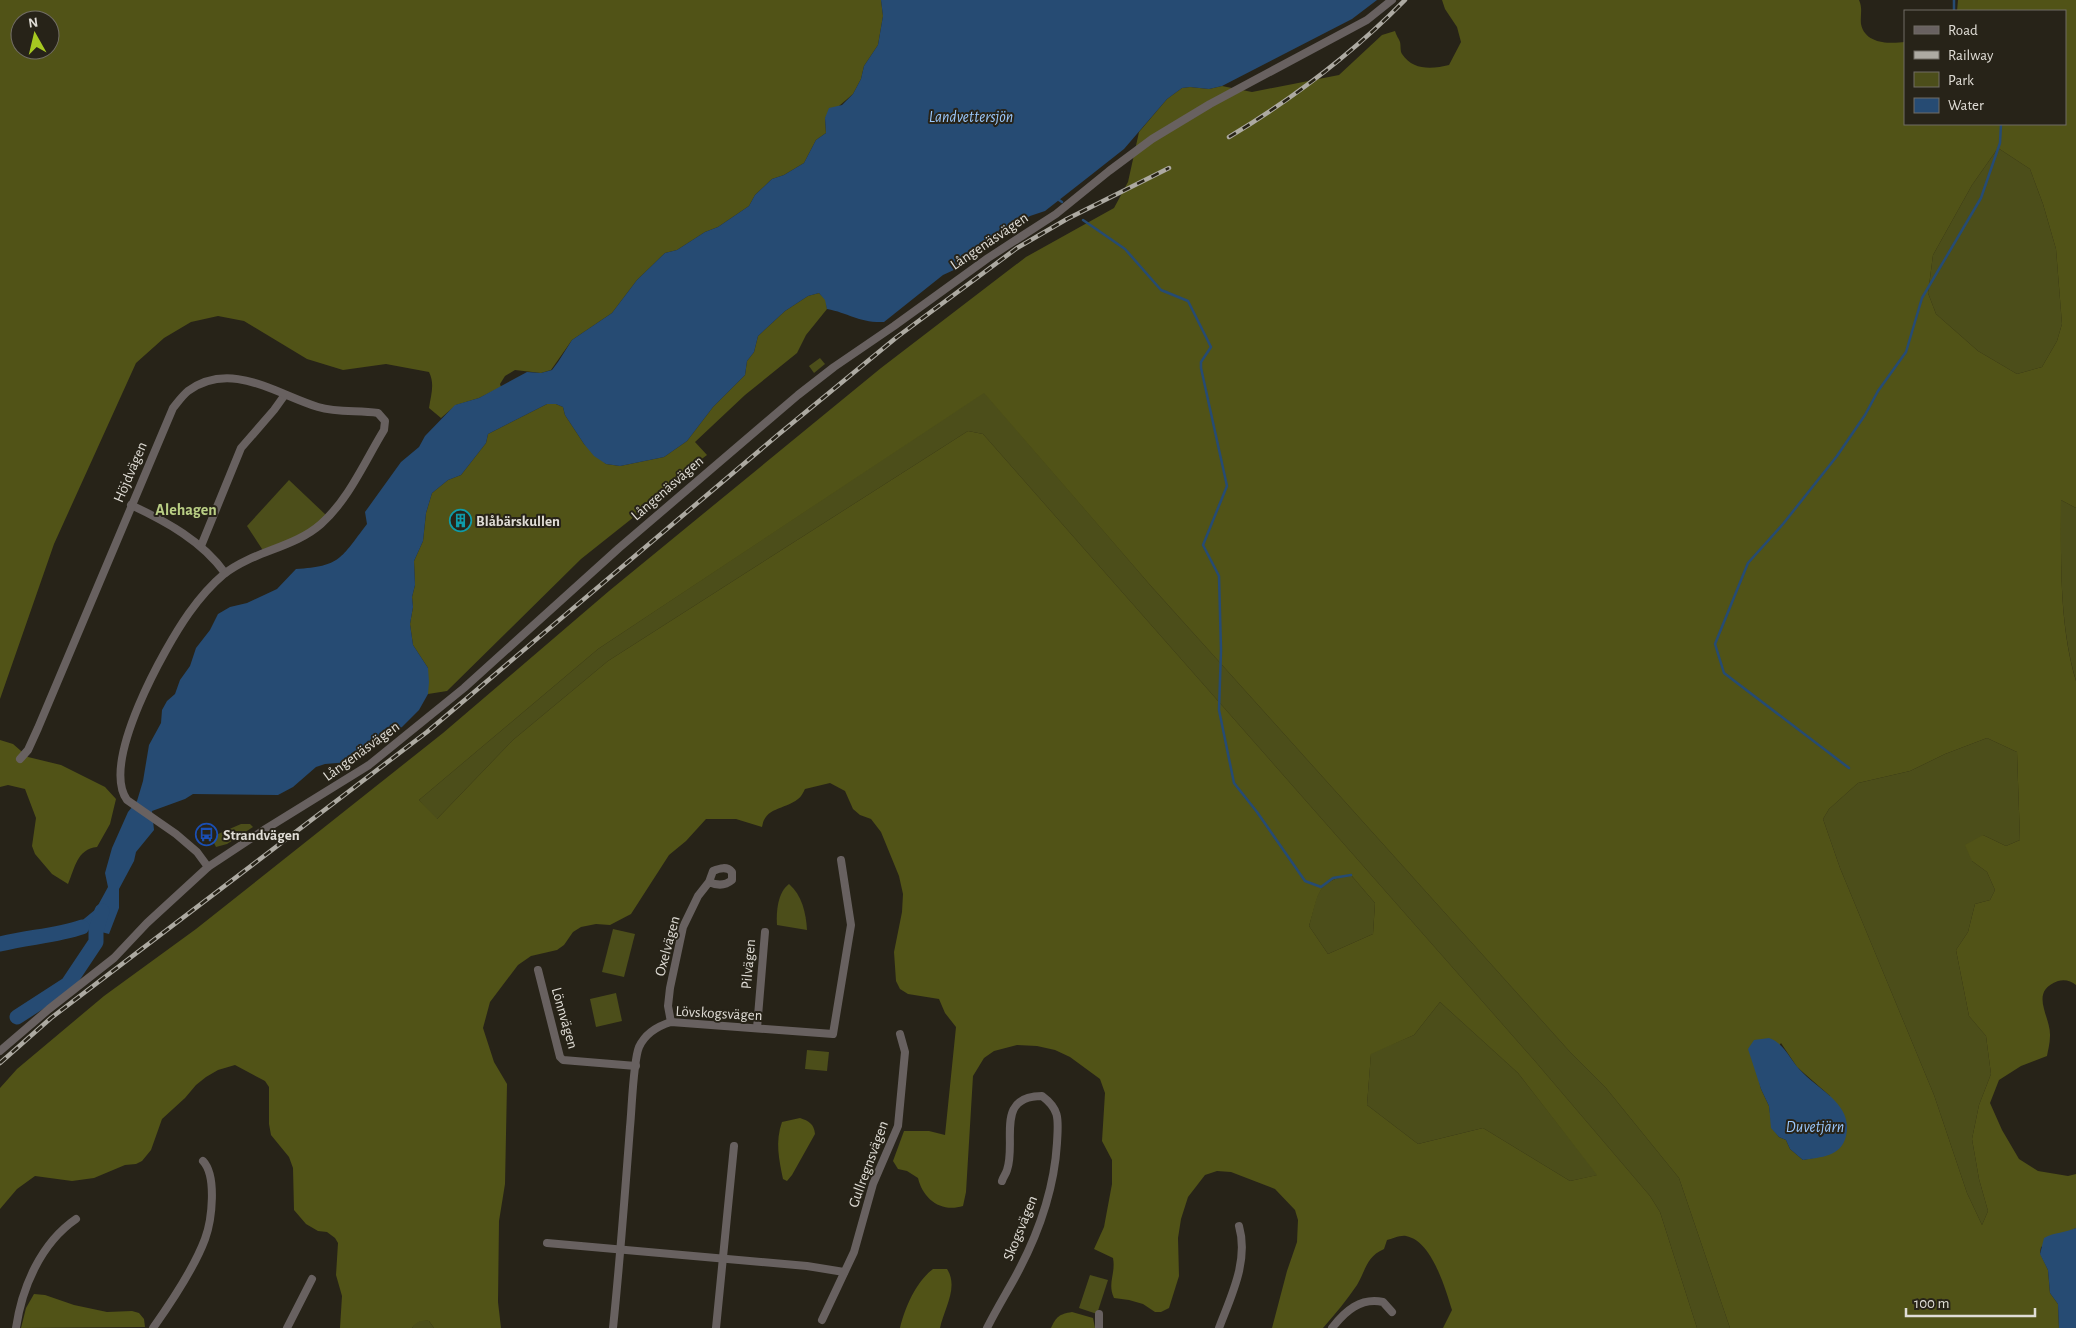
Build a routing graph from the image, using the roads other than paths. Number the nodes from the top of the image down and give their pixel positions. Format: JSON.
{"nodes":[{"id":1,"x":1392,"y":0,"type":"edge"},
{"id":2,"x":284,"y":396,"type":"junction"},
{"id":3,"x":131,"y":505,"type":"junction"},
{"id":4,"x":202,"y":546,"type":"junction"},
{"id":5,"x":225,"y":574,"type":"junction"},
{"id":6,"x":20,"y":759,"type":"dead end"},
{"id":7,"x":841,"y":860,"type":"dead end"},
{"id":8,"x":208,"y":867,"type":"junction"},
{"id":9,"x":710,"y":882,"type":"dead end"},
{"id":10,"x":765,"y":932,"type":"dead end"},
{"id":11,"x":538,"y":970,"type":"dead end"},
{"id":12,"x":671,"y":1022,"type":"junction"},
{"id":13,"x":757,"y":1028,"type":"junction"},
{"id":14,"x":900,"y":1034,"type":"dead end"},
{"id":15,"x":0,"y":1051,"type":"edge"},
{"id":16,"x":636,"y":1066,"type":"junction"},
{"id":17,"x":734,"y":1146,"type":"dead end"},
{"id":18,"x":203,"y":1161,"type":"dead end"},
{"id":19,"x":1002,"y":1181,"type":"dead end"},
{"id":20,"x":76,"y":1219,"type":"dead end"},
{"id":21,"x":1239,"y":1226,"type":"dead end"},
{"id":22,"x":547,"y":1244,"type":"dead end"},
{"id":23,"x":622,"y":1249,"type":"junction"},
{"id":24,"x":724,"y":1259,"type":"junction"},
{"id":25,"x":844,"y":1272,"type":"junction"},
{"id":26,"x":312,"y":1279,"type":"dead end"},
{"id":27,"x":1392,"y":1312,"type":"dead end"},
{"id":28,"x":1099,"y":1314,"type":"dead end"},
{"id":29,"x":822,"y":1320,"type":"dead end"},
{"id":30,"x":16,"y":1328,"type":"edge"},
{"id":31,"x":153,"y":1328,"type":"edge"},
{"id":32,"x":287,"y":1328,"type":"edge"},
{"id":33,"x":613,"y":1328,"type":"edge"},
{"id":34,"x":716,"y":1328,"type":"edge"},
{"id":35,"x":987,"y":1328,"type":"edge"},
{"id":36,"x":1099,"y":1328,"type":"edge"},
{"id":37,"x":1219,"y":1328,"type":"edge"},
{"id":38,"x":1332,"y":1328,"type":"edge"}],
"edges":[{"from":1,"to":8,"type":"street","name":"Långenäsvägen"},
{"from":2,"to":3,"type":"street","name":"Höjdvägen"},
{"from":2,"to":4,"type":"street"},
{"from":2,"to":5,"type":"street","name":"Höjdvägen"},
{"from":3,"to":4,"type":"street"},
{"from":3,"to":6,"type":"street","name":"Höjdvägen"},
{"from":4,"to":5,"type":"street"},
{"from":5,"to":8,"type":"street"},
{"from":7,"to":13,"type":"street","name":"Lövskogsvägen"},
{"from":8,"to":15,"type":"street","name":"Långenäsvägen"},
{"from":9,"to":12,"type":"street","name":"Oxelvägen"},
{"from":10,"to":13,"type":"street","name":"Pilvägen"},
{"from":11,"to":16,"type":"street","name":"Lönnvägen"},
{"from":12,"to":13,"type":"street","name":"Lövskogsvägen"},
{"from":12,"to":16,"type":"street","name":"Lövskogsvägen"},
{"from":14,"to":25,"type":"street","name":"Gullregnsvägen"},
{"from":16,"to":23,"type":"street","name":"Lövskogsvägen"},
{"from":17,"to":24,"type":"street"},
{"from":18,"to":31,"type":"street"},
{"from":19,"to":35,"type":"street","name":"Skogsvägen"},
{"from":20,"to":30,"type":"street"},
{"from":21,"to":37,"type":"street"},
{"from":22,"to":23,"type":"street"},
{"from":23,"to":24,"type":"street"},
{"from":23,"to":33,"type":"street","name":"Lövskogsvägen"},
{"from":24,"to":25,"type":"street"},
{"from":24,"to":34,"type":"street"},
{"from":25,"to":29,"type":"street","name":"Gullregnsvägen"},
{"from":26,"to":32,"type":"street"},
{"from":27,"to":38,"type":"street"},
{"from":28,"to":36,"type":"street"}]}
